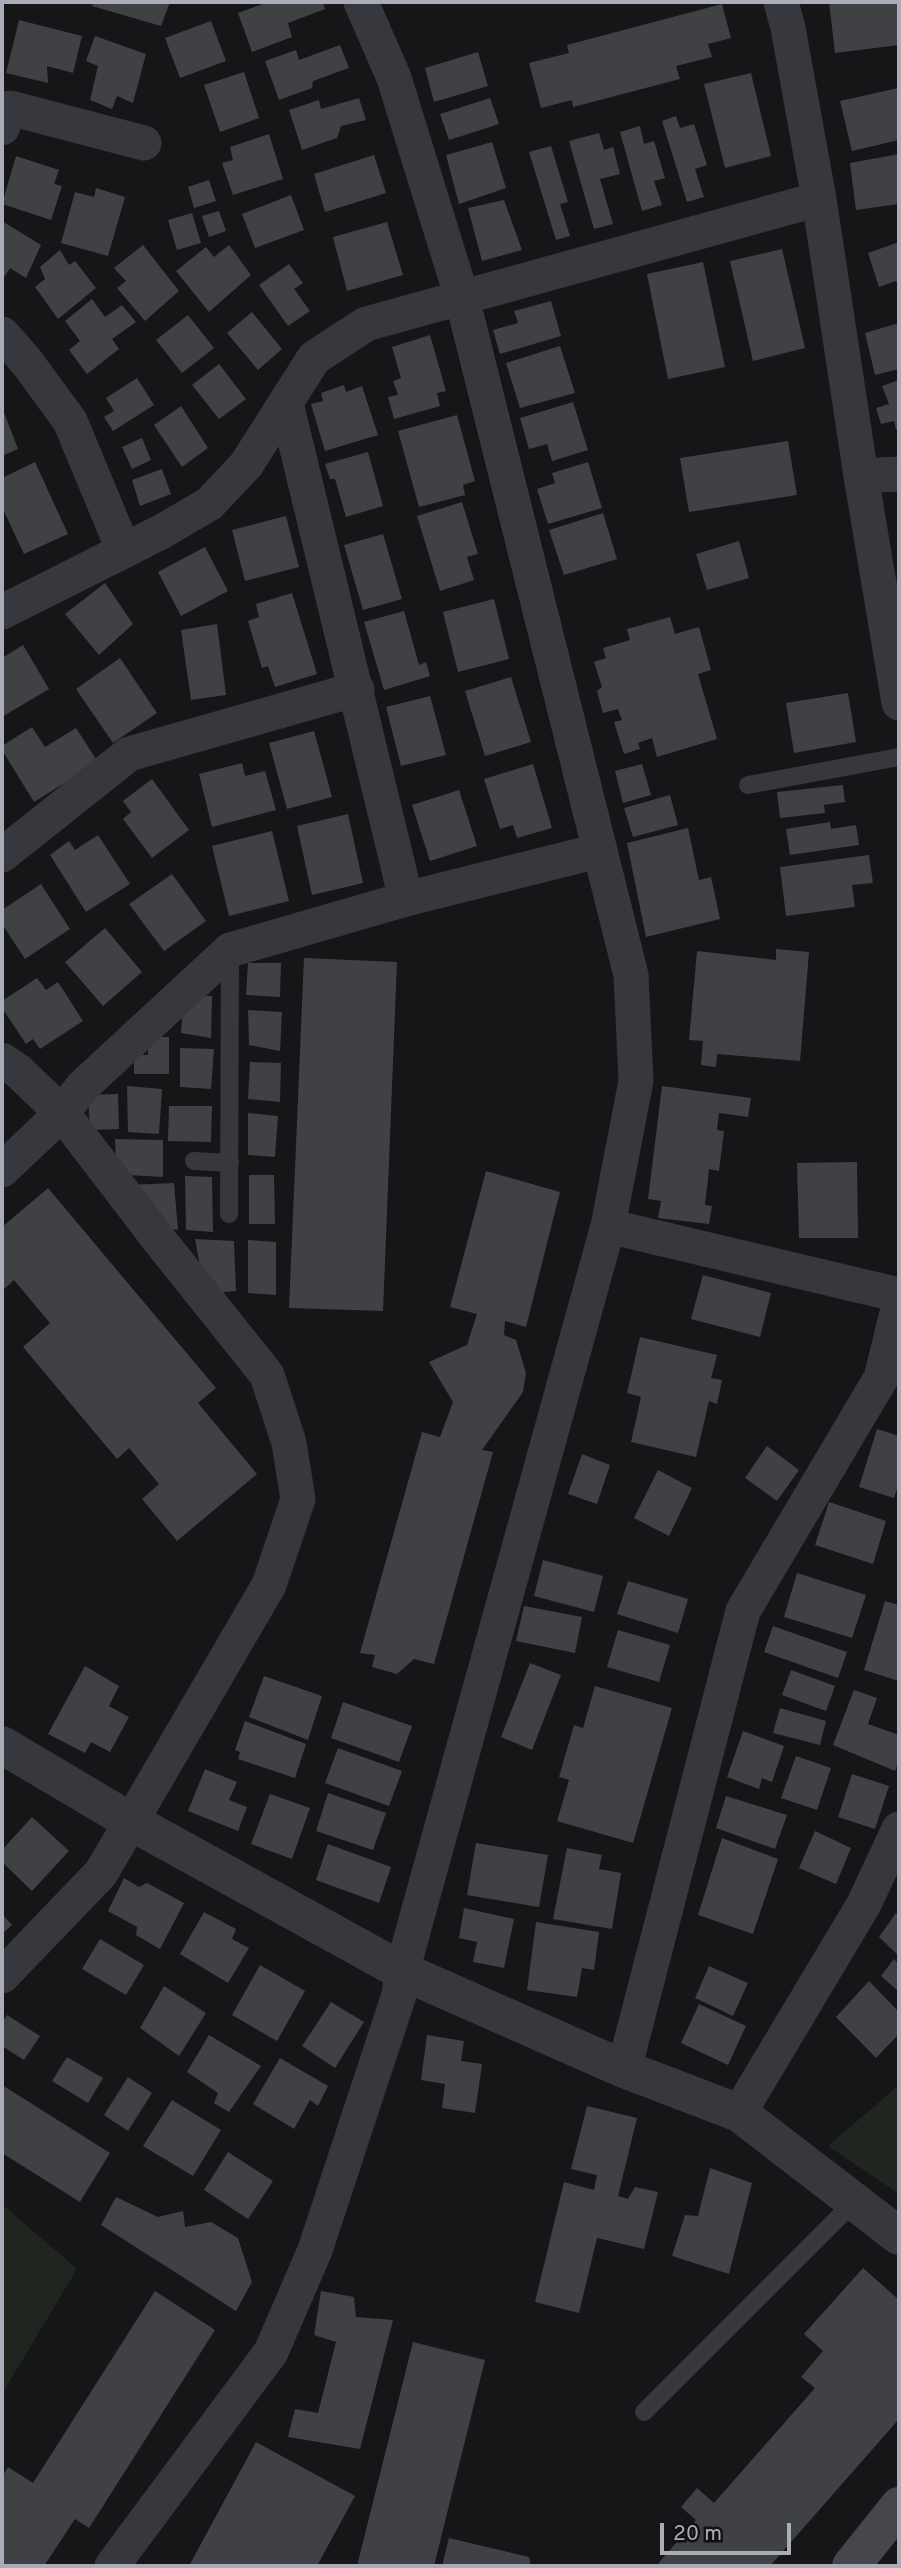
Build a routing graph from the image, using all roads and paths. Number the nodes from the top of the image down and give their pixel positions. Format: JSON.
{"nodes":[{"id":1,"x":361,"y":2,"type":"edge"},
{"id":2,"x":781,"y":2,"type":"edge"},
{"id":3,"x":2,"y":128,"type":"edge"},
{"id":4,"x":144,"y":143,"type":"dead end"},
{"id":5,"x":819,"y":200,"type":"junction"},
{"id":6,"x":462,"y":298,"type":"junction"},
{"id":7,"x":2,"y":335,"type":"edge"},
{"id":8,"x":286,"y":403,"type":"junction"},
{"id":9,"x":899,"y":474,"type":"edge"},
{"id":10,"x":861,"y":476,"type":"junction"},
{"id":11,"x":124,"y":551,"type":"junction"},
{"id":12,"x":2,"y":612,"type":"edge"},
{"id":13,"x":356,"y":689,"type":"junction"},
{"id":14,"x":899,"y":703,"type":"edge"},
{"id":15,"x":899,"y":757,"type":"edge"},
{"id":16,"x":748,"y":785,"type":"dead end"},
{"id":17,"x":598,"y":851,"type":"junction"},
{"id":18,"x":2,"y":855,"type":"edge"},
{"id":19,"x":406,"y":899,"type":"junction"},
{"id":20,"x":230,"y":950,"type":"junction"},
{"id":21,"x":2,"y":1060,"type":"edge"},
{"id":22,"x":62,"y":1113,"type":"junction"},
{"id":23,"x":194,"y":1161,"type":"dead end"},
{"id":24,"x":230,"y":1163,"type":"junction"},
{"id":25,"x":2,"y":1170,"type":"edge"},
{"id":26,"x":229,"y":1214,"type":"dead end"},
{"id":27,"x":608,"y":1226,"type":"junction"},
{"id":28,"x":899,"y":1295,"type":"edge"},
{"id":29,"x":899,"y":1305,"type":"edge"},
{"id":30,"x":2,"y":1745,"type":"edge"},
{"id":31,"x":130,"y":1821,"type":"junction"},
{"id":32,"x":899,"y":1829,"type":"edge"},
{"id":33,"x":402,"y":1971,"type":"junction"},
{"id":34,"x":2,"y":1976,"type":"edge"},
{"id":35,"x":624,"y":2069,"type":"junction"},
{"id":36,"x":739,"y":2113,"type":"junction"},
{"id":37,"x":855,"y":2201,"type":"junction"},
{"id":38,"x":899,"y":2236,"type":"edge"},
{"id":39,"x":644,"y":2412,"type":"dead end"},
{"id":40,"x":899,"y":2506,"type":"edge"},
{"id":41,"x":113,"y":2566,"type":"edge"},
{"id":42,"x":851,"y":2566,"type":"edge"}],
"edges":[{"from":1,"to":6,"type":"street"},
{"from":2,"to":5,"type":"street"},
{"from":3,"to":4,"type":"street"},
{"from":5,"to":6,"type":"street"},
{"from":5,"to":10,"type":"street"},
{"from":6,"to":8,"type":"street"},
{"from":6,"to":17,"type":"street"},
{"from":7,"to":11,"type":"street"},
{"from":8,"to":11,"type":"street"},
{"from":8,"to":13,"type":"street"},
{"from":9,"to":10,"type":"street"},
{"from":10,"to":14,"type":"street"},
{"from":11,"to":12,"type":"street"},
{"from":13,"to":18,"type":"street"},
{"from":13,"to":19,"type":"street"},
{"from":15,"to":16,"type":"lane"},
{"from":17,"to":19,"type":"street"},
{"from":17,"to":27,"type":"street"},
{"from":19,"to":20,"type":"street"},
{"from":20,"to":22,"type":"street"},
{"from":20,"to":24,"type":"lane"},
{"from":21,"to":22,"type":"street"},
{"from":22,"to":25,"type":"street"},
{"from":22,"to":31,"type":"street"},
{"from":23,"to":24,"type":"lane"},
{"from":24,"to":26,"type":"lane"},
{"from":27,"to":28,"type":"street"},
{"from":27,"to":33,"type":"street"},
{"from":29,"to":35,"type":"street"},
{"from":30,"to":31,"type":"street"},
{"from":31,"to":33,"type":"street"},
{"from":31,"to":34,"type":"street"},
{"from":32,"to":36,"type":"street"},
{"from":33,"to":35,"type":"street"},
{"from":33,"to":41,"type":"street"},
{"from":35,"to":36,"type":"street"},
{"from":36,"to":37,"type":"street"},
{"from":37,"to":38,"type":"street"},
{"from":37,"to":39,"type":"lane"},
{"from":40,"to":42,"type":"main road"}]}
